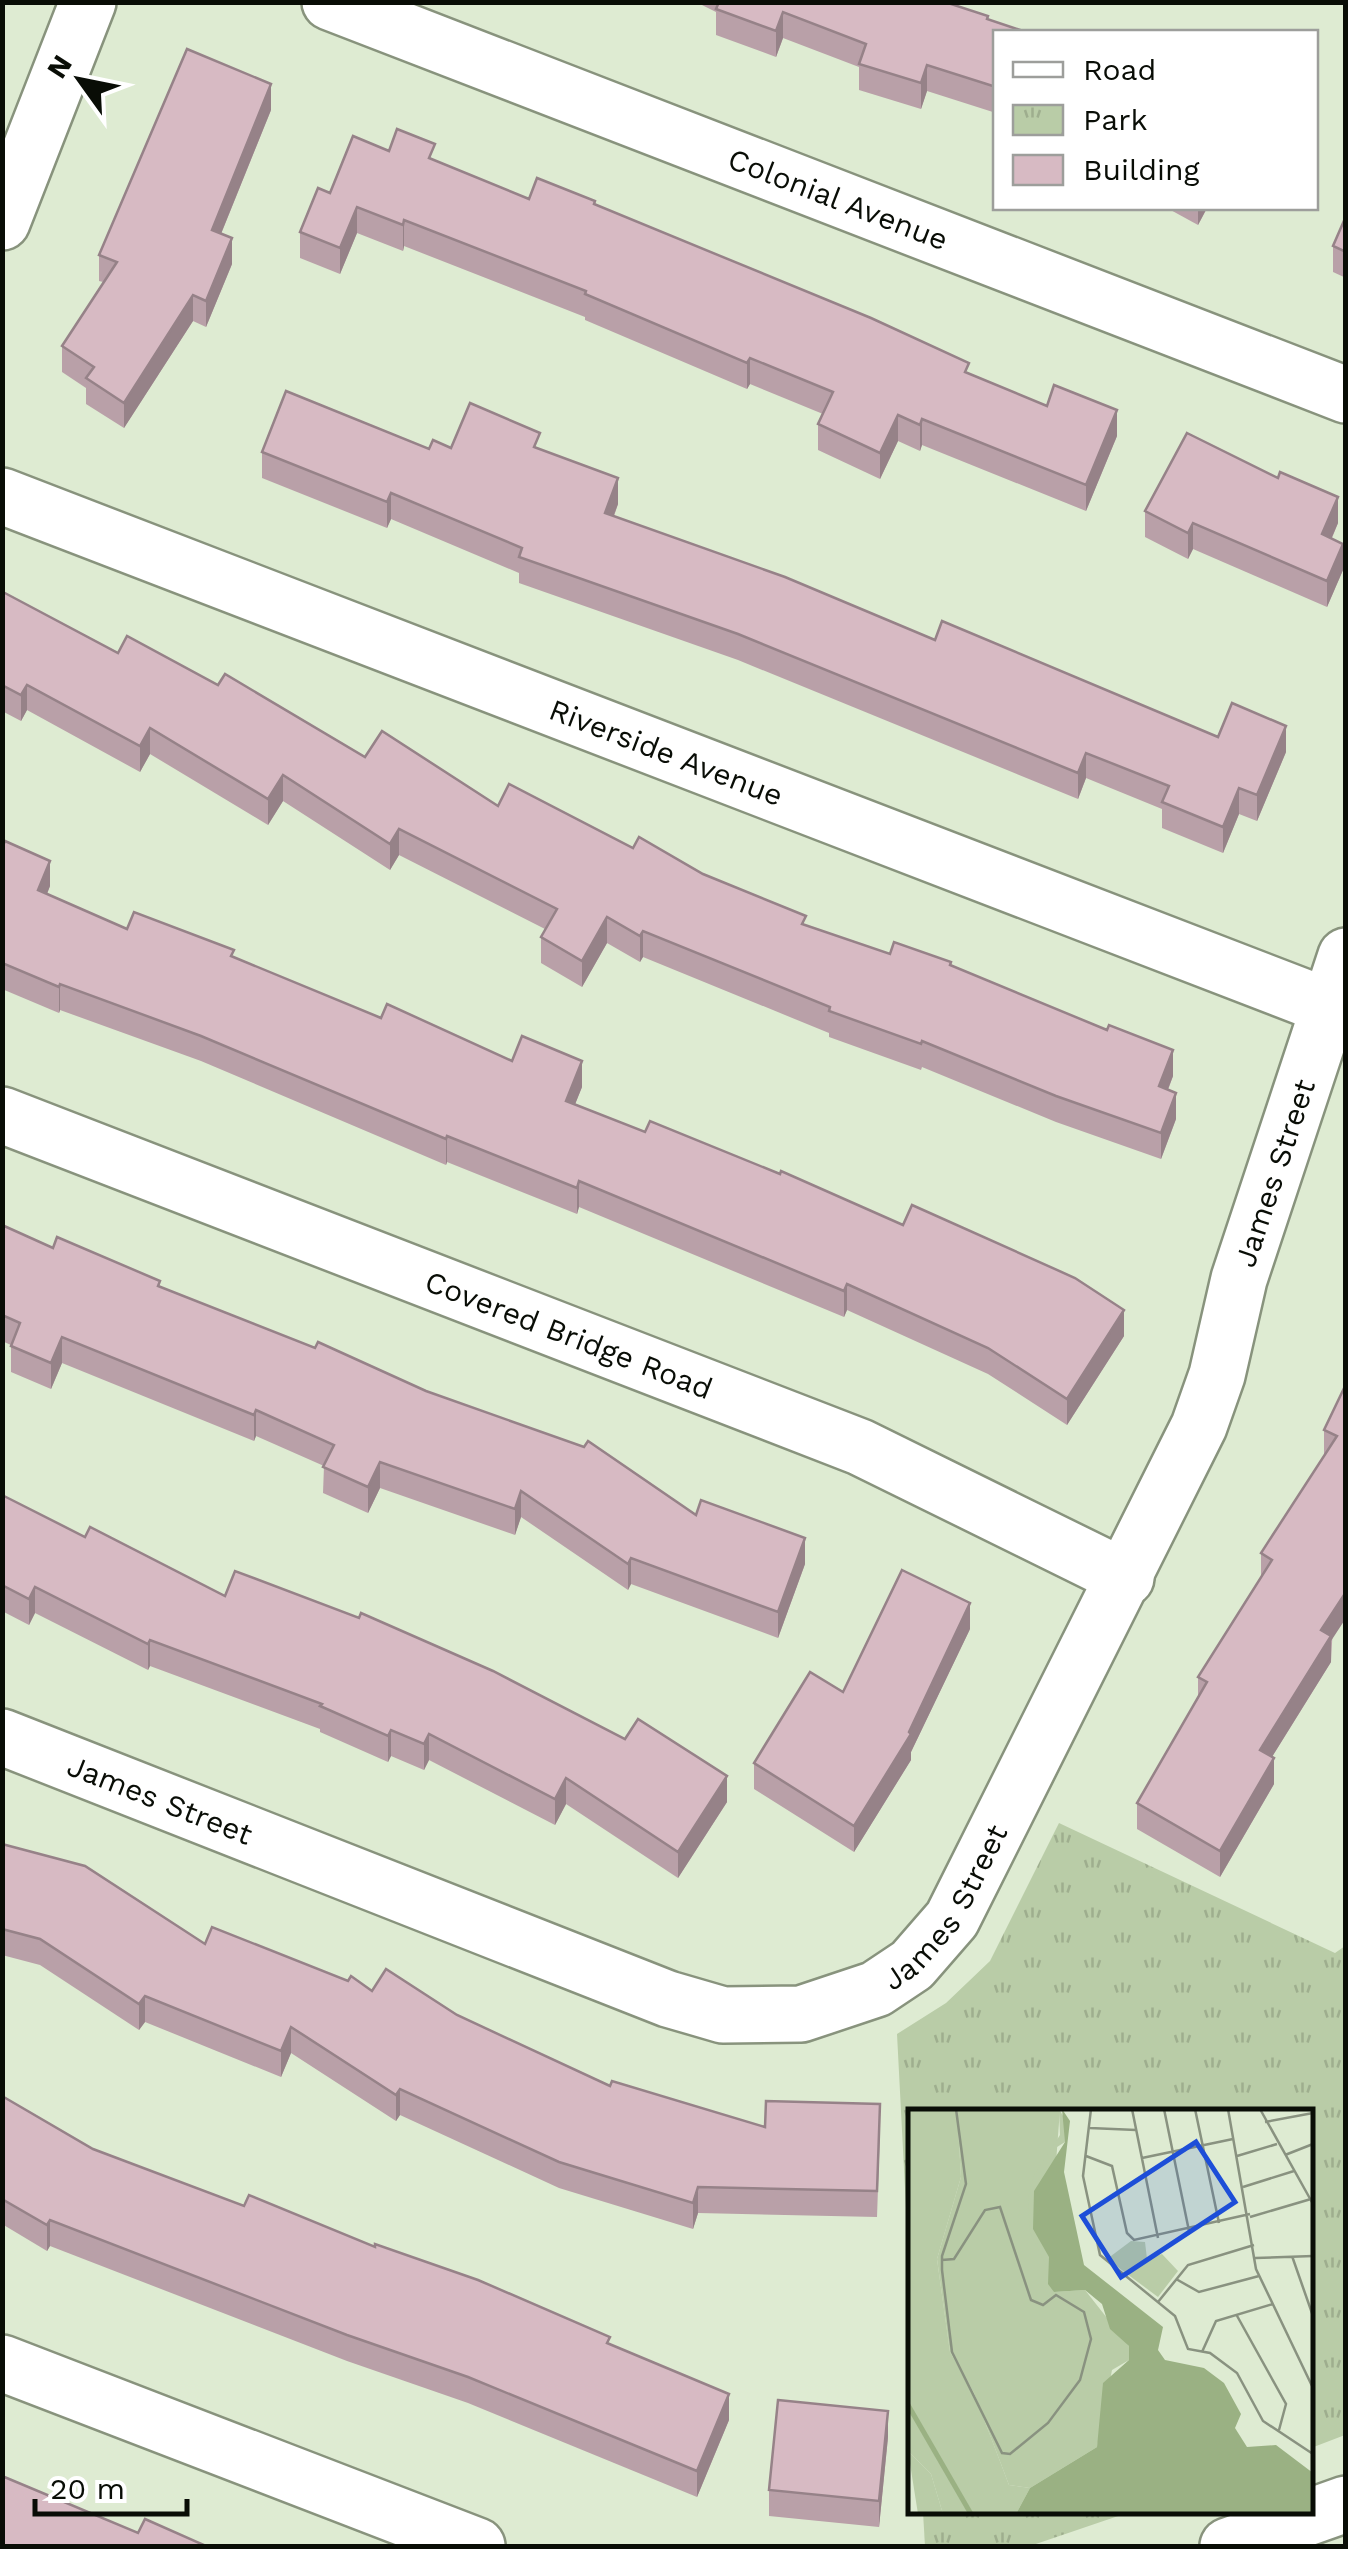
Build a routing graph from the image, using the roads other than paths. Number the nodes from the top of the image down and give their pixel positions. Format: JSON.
{"nodes":[{"id":1,"x":88,"y":2,"type":"edge"},
{"id":2,"x":330,"y":2,"type":"edge"},
{"id":3,"x":2,"y":222,"type":"edge"},
{"id":4,"x":1346,"y":395,"type":"edge"},
{"id":5,"x":2,"y":496,"type":"edge"},
{"id":6,"x":1337,"y":982,"type":"edge"},
{"id":7,"x":2,"y":1115,"type":"edge"},
{"id":8,"x":1126,"y":1578,"type":"junction"},
{"id":9,"x":2,"y":1737,"type":"edge"},
{"id":10,"x":2,"y":2362,"type":"edge"},
{"id":11,"x":1346,"y":2504,"type":"edge"},
{"id":12,"x":478,"y":2546,"type":"edge"},
{"id":13,"x":1228,"y":2546,"type":"edge"}],
"edges":[{"from":1,"to":3,"type":"street"},
{"from":2,"to":4,"type":"street","name":"Colonial Avenue"},
{"from":5,"to":6,"type":"street","name":"Riverside Avenue"},
{"from":6,"to":8,"type":"street","name":"James Street"},
{"from":7,"to":8,"type":"street","name":"Covered Bridge Road"},
{"from":8,"to":9,"type":"street","name":"James Street"},
{"from":10,"to":12,"type":"street"},
{"from":11,"to":13,"type":"street"}]}
